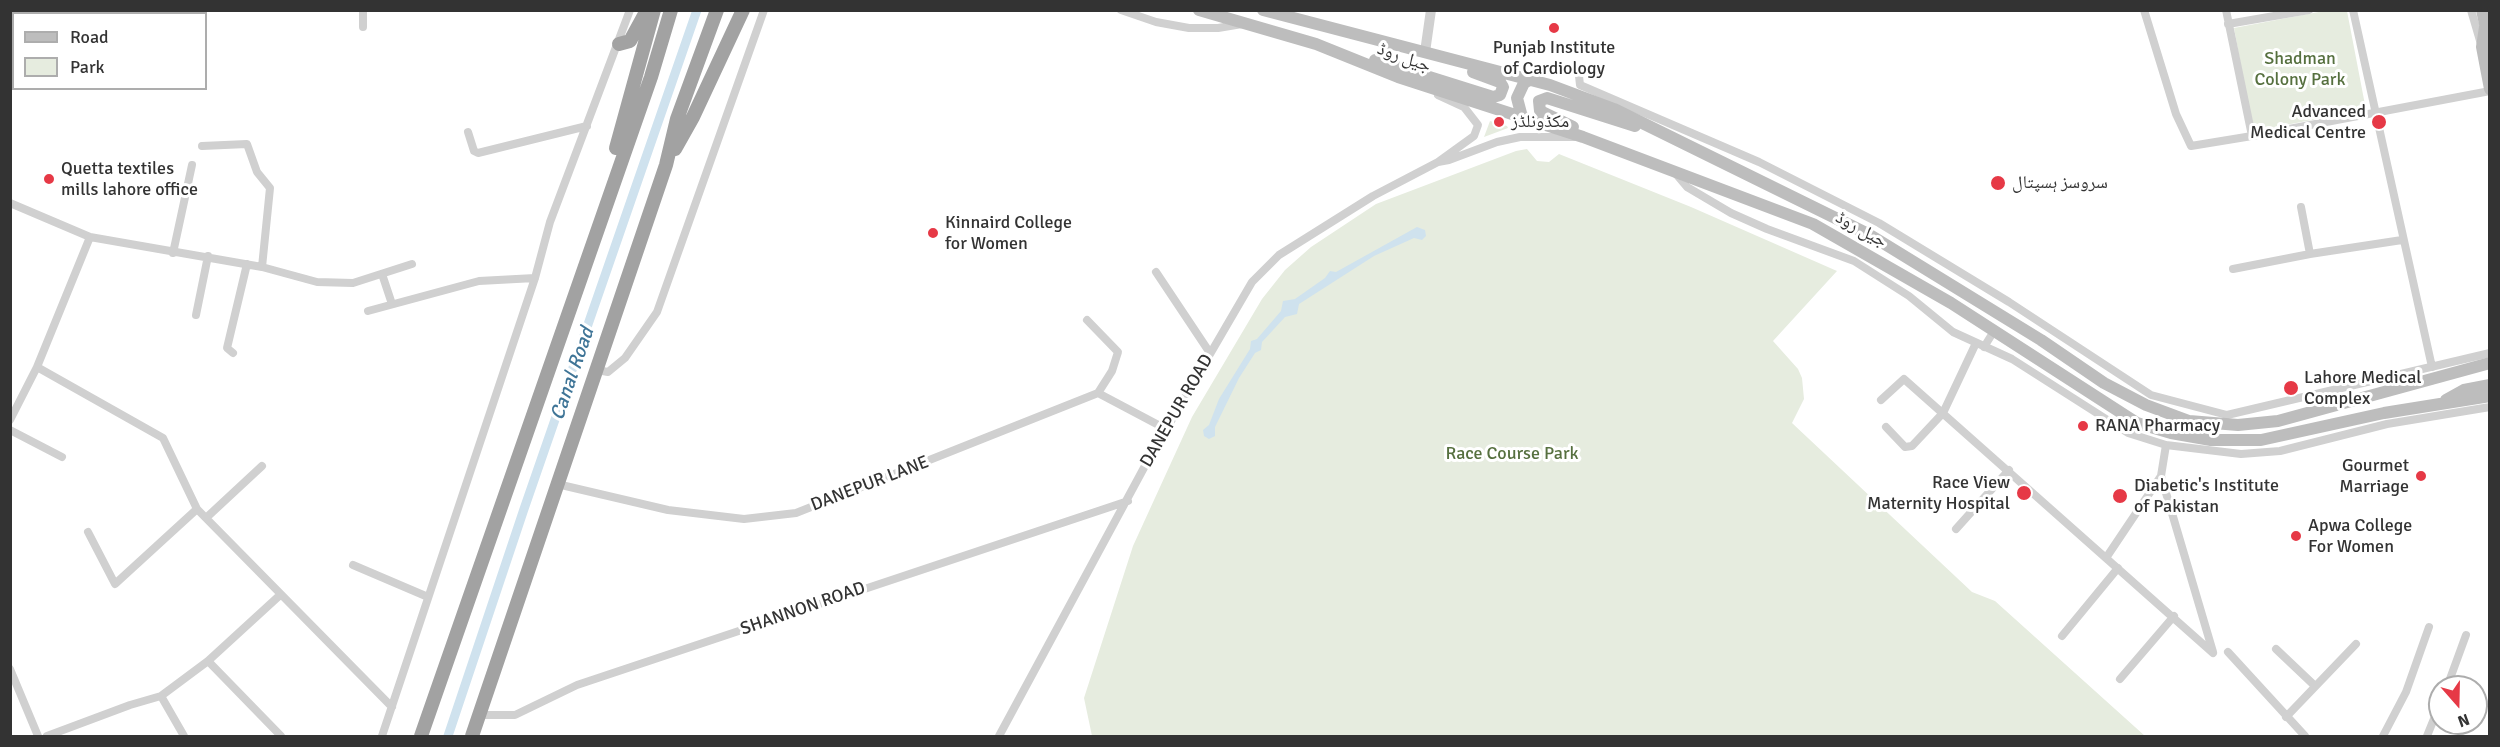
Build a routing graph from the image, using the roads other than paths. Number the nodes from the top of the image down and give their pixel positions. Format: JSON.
{"nodes":[{"id":1,"x":363,"y":10,"type":"edge"},
{"id":2,"x":630,"y":10,"type":"edge"},
{"id":3,"x":647,"y":10,"type":"edge"},
{"id":4,"x":654,"y":10,"type":"edge"},
{"id":5,"x":671,"y":10,"type":"edge"},
{"id":6,"x":717,"y":10,"type":"edge"},
{"id":7,"x":742,"y":10,"type":"edge"},
{"id":8,"x":764,"y":10,"type":"edge"},
{"id":9,"x":1121,"y":10,"type":"edge"},
{"id":10,"x":1199,"y":10,"type":"edge"},
{"id":11,"x":1263,"y":10,"type":"edge"},
{"id":12,"x":1431,"y":10,"type":"edge"},
{"id":13,"x":2144,"y":10,"type":"edge"},
{"id":14,"x":2226,"y":10,"type":"edge"},
{"id":15,"x":2309,"y":10,"type":"edge"},
{"id":16,"x":2353,"y":10,"type":"edge"},
{"id":17,"x":2471,"y":10,"type":"edge"},
{"id":18,"x":2482,"y":10,"type":"edge"},
{"id":19,"x":1242,"y":24,"type":"junction"},
{"id":20,"x":2228,"y":24,"type":"junction"},
{"id":21,"x":363,"y":27,"type":"dead end"},
{"id":22,"x":619,"y":44,"type":"junction"},
{"id":23,"x":1316,"y":44,"type":"junction"},
{"id":24,"x":2486,"y":47,"type":"edge"},
{"id":25,"x":1425,"y":52,"type":"junction"},
{"id":26,"x":1578,"y":76,"type":"dead end"},
{"id":27,"x":1398,"y":77,"type":"junction"},
{"id":28,"x":1529,"y":80,"type":"junction"},
{"id":29,"x":2490,"y":90,"type":"edge"},
{"id":30,"x":2374,"y":114,"type":"junction"},
{"id":31,"x":1522,"y":117,"type":"junction"},
{"id":32,"x":587,"y":126,"type":"junction"},
{"id":33,"x":468,"y":132,"type":"dead end"},
{"id":34,"x":2252,"y":136,"type":"junction"},
{"id":35,"x":1583,"y":137,"type":"junction"},
{"id":36,"x":1668,"y":137,"type":"junction"},
{"id":37,"x":202,"y":146,"type":"dead end"},
{"id":38,"x":1642,"y":158,"type":"junction"},
{"id":39,"x":1438,"y":162,"type":"junction"},
{"id":40,"x":192,"y":165,"type":"dead end"},
{"id":41,"x":666,"y":165,"type":"junction"},
{"id":42,"x":1673,"y":170,"type":"junction"},
{"id":43,"x":10,"y":203,"type":"edge"},
{"id":44,"x":2301,"y":207,"type":"dead end"},
{"id":45,"x":600,"y":217,"type":"junction"},
{"id":46,"x":90,"y":237,"type":"junction"},
{"id":47,"x":2402,"y":240,"type":"junction"},
{"id":48,"x":173,"y":253,"type":"junction"},
{"id":49,"x":2310,"y":254,"type":"junction"},
{"id":50,"x":208,"y":256,"type":"junction"},
{"id":51,"x":247,"y":264,"type":"junction"},
{"id":52,"x":412,"y":264,"type":"dead end"},
{"id":53,"x":262,"y":267,"type":"junction"},
{"id":54,"x":2233,"y":269,"type":"dead end"},
{"id":55,"x":1156,"y":272,"type":"dead end"},
{"id":56,"x":382,"y":274,"type":"junction"},
{"id":57,"x":535,"y":278,"type":"junction"},
{"id":58,"x":392,"y":304,"type":"junction"},
{"id":59,"x":368,"y":311,"type":"dead end"},
{"id":60,"x":196,"y":315,"type":"dead end"},
{"id":61,"x":1087,"y":320,"type":"dead end"},
{"id":62,"x":1994,"y":331,"type":"junction"},
{"id":63,"x":1980,"y":345,"type":"junction"},
{"id":64,"x":1210,"y":352,"type":"junction"},
{"id":65,"x":233,"y":353,"type":"dead end"},
{"id":66,"x":2490,"y":353,"type":"edge"},
{"id":67,"x":2490,"y":363,"type":"edge"},
{"id":68,"x":37,"y":367,"type":"junction"},
{"id":69,"x":2432,"y":367,"type":"junction"},
{"id":70,"x":2473,"y":367,"type":"junction"},
{"id":71,"x":597,"y":370,"type":"junction"},
{"id":72,"x":2490,"y":370,"type":"edge"},
{"id":73,"x":2490,"y":385,"type":"edge"},
{"id":74,"x":1098,"y":393,"type":"junction"},
{"id":75,"x":2490,"y":396,"type":"edge"},
{"id":76,"x":1881,"y":400,"type":"dead end"},
{"id":77,"x":2439,"y":404,"type":"junction"},
{"id":78,"x":2490,"y":407,"type":"edge"},
{"id":79,"x":1943,"y":413,"type":"junction"},
{"id":80,"x":10,"y":420,"type":"edge"},
{"id":81,"x":1887,"y":427,"type":"dead end"},
{"id":82,"x":1166,"y":429,"type":"junction"},
{"id":83,"x":10,"y":430,"type":"edge"},
{"id":84,"x":2166,"y":445,"type":"junction"},
{"id":85,"x":62,"y":458,"type":"dead end"},
{"id":86,"x":262,"y":466,"type":"dead end"},
{"id":87,"x":2009,"y":470,"type":"junction"},
{"id":88,"x":2161,"y":476,"type":"junction"},
{"id":89,"x":557,"y":484,"type":"junction"},
{"id":90,"x":1128,"y":501,"type":"junction"},
{"id":91,"x":197,"y":509,"type":"junction"},
{"id":92,"x":206,"y":518,"type":"junction"},
{"id":93,"x":1956,"y":529,"type":"dead end"},
{"id":94,"x":88,"y":532,"type":"dead end"},
{"id":95,"x":2106,"y":558,"type":"junction"},
{"id":96,"x":353,"y":565,"type":"dead end"},
{"id":97,"x":2118,"y":568,"type":"junction"},
{"id":98,"x":279,"y":596,"type":"junction"},
{"id":99,"x":428,"y":597,"type":"junction"},
{"id":100,"x":2174,"y":616,"type":"junction"},
{"id":101,"x":2429,"y":627,"type":"dead end"},
{"id":102,"x":2466,"y":635,"type":"dead end"},
{"id":103,"x":2062,"y":636,"type":"dead end"},
{"id":104,"x":2356,"y":644,"type":"dead end"},
{"id":105,"x":2276,"y":649,"type":"dead end"},
{"id":106,"x":2228,"y":652,"type":"dead end"},
{"id":107,"x":208,"y":661,"type":"junction"},
{"id":108,"x":10,"y":669,"type":"edge"},
{"id":109,"x":2451,"y":675,"type":"edge"},
{"id":110,"x":2120,"y":679,"type":"dead end"},
{"id":111,"x":2315,"y":686,"type":"junction"},
{"id":112,"x":161,"y":696,"type":"junction"},
{"id":113,"x":392,"y":707,"type":"junction"},
{"id":114,"x":480,"y":715,"type":"junction"},
{"id":115,"x":2286,"y":717,"type":"junction"},
{"id":116,"x":38,"y":736,"type":"edge"},
{"id":117,"x":47,"y":736,"type":"edge"},
{"id":118,"x":184,"y":736,"type":"edge"},
{"id":119,"x":281,"y":736,"type":"edge"},
{"id":120,"x":382,"y":736,"type":"edge"},
{"id":121,"x":421,"y":736,"type":"edge"},
{"id":122,"x":472,"y":736,"type":"edge"},
{"id":123,"x":999,"y":736,"type":"edge"},
{"id":124,"x":2305,"y":736,"type":"edge"},
{"id":125,"x":2383,"y":736,"type":"edge"}],
"edges":[{"from":1,"to":21,"type":"street"},
{"from":2,"to":22,"type":"street"},
{"from":3,"to":22,"type":"highway"},
{"from":4,"to":45,"type":"highway"},
{"from":5,"to":45,"type":"highway"},
{"from":6,"to":41,"type":"highway"},
{"from":7,"to":41,"type":"highway"},
{"from":8,"to":71,"type":"street"},
{"from":9,"to":19,"type":"street"},
{"from":10,"to":19,"type":"main road","name":"جیل روڈ"},
{"from":11,"to":25,"type":"main road","name":"جیل روڈ"},
{"from":12,"to":25,"type":"street"},
{"from":13,"to":34,"type":"street"},
{"from":14,"to":20,"type":"street"},
{"from":15,"to":20,"type":"street"},
{"from":16,"to":30,"type":"street"},
{"from":17,"to":24,"type":"street"},
{"from":18,"to":24,"type":"main road"},
{"from":19,"to":23,"type":"main road","name":"جیل روڈ"},
{"from":20,"to":34,"type":"street"},
{"from":22,"to":32,"type":"street"},
{"from":23,"to":25,"type":"main road"},
{"from":23,"to":27,"type":"main road","name":"جیل روڈ"},
{"from":24,"to":29,"type":"main road"},
{"from":25,"to":28,"type":"main road","name":"جیل روڈ"},
{"from":26,"to":69,"type":"street"},
{"from":27,"to":31,"type":"main road","name":"جیل روڈ"},
{"from":27,"to":39,"type":"street","name":"DANEPUR ROAD"},
{"from":28,"to":31,"type":"main road"},
{"from":28,"to":36,"type":"main road","name":"جیل روڈ"},
{"from":29,"to":30,"type":"street"},
{"from":30,"to":34,"type":"street"},
{"from":30,"to":47,"type":"street"},
{"from":31,"to":35,"type":"main road","name":"جیل روڈ"},
{"from":32,"to":33,"type":"street"},
{"from":32,"to":57,"type":"street"},
{"from":35,"to":38,"type":"main road","name":"جیل روڈ"},
{"from":35,"to":39,"type":"street","name":"DANEPUR ROAD"},
{"from":36,"to":38,"type":"main road"},
{"from":36,"to":70,"type":"main road","name":"جیل روڈ"},
{"from":37,"to":53,"type":"street"},
{"from":38,"to":42,"type":"main road","name":"جیل روڈ"},
{"from":39,"to":64,"type":"street","name":"DANEPUR ROAD"},
{"from":40,"to":48,"type":"street"},
{"from":41,"to":71,"type":"highway"},
{"from":42,"to":62,"type":"main road","name":"جیل روڈ"},
{"from":42,"to":63,"type":"street"},
{"from":43,"to":46,"type":"street"},
{"from":44,"to":49,"type":"street"},
{"from":45,"to":121,"type":"highway"},
{"from":46,"to":48,"type":"street"},
{"from":46,"to":68,"type":"street"},
{"from":47,"to":49,"type":"street"},
{"from":47,"to":69,"type":"street"},
{"from":48,"to":50,"type":"street"},
{"from":49,"to":54,"type":"street"},
{"from":50,"to":51,"type":"street"},
{"from":50,"to":60,"type":"street"},
{"from":51,"to":53,"type":"street"},
{"from":51,"to":65,"type":"street"},
{"from":52,"to":56,"type":"street"},
{"from":53,"to":56,"type":"street"},
{"from":55,"to":64,"type":"street"},
{"from":56,"to":58,"type":"street"},
{"from":57,"to":58,"type":"street"},
{"from":57,"to":99,"type":"street"},
{"from":58,"to":59,"type":"street"},
{"from":61,"to":74,"type":"street"},
{"from":62,"to":63,"type":"street"},
{"from":62,"to":77,"type":"main road","name":"جیل روڈ"},
{"from":63,"to":79,"type":"street"},
{"from":63,"to":84,"type":"street"},
{"from":64,"to":82,"type":"street","name":"DANEPUR ROAD"},
{"from":66,"to":69,"type":"street"},
{"from":67,"to":70,"type":"main road","name":"جیل روڈ"},
{"from":68,"to":80,"type":"street"},
{"from":68,"to":91,"type":"street"},
{"from":70,"to":72,"type":"main road"},
{"from":71,"to":89,"type":"highway"},
{"from":73,"to":77,"type":"main road"},
{"from":74,"to":82,"type":"street"},
{"from":74,"to":89,"type":"street","name":"DANEPUR LANE"},
{"from":75,"to":77,"type":"main road","name":"جیل روڈ"},
{"from":76,"to":79,"type":"street"},
{"from":78,"to":84,"type":"street"},
{"from":79,"to":81,"type":"street"},
{"from":79,"to":87,"type":"street"},
{"from":82,"to":90,"type":"street","name":"DANEPUR ROAD"},
{"from":83,"to":85,"type":"street"},
{"from":84,"to":88,"type":"street"},
{"from":86,"to":92,"type":"street"},
{"from":87,"to":93,"type":"street"},
{"from":87,"to":95,"type":"street"},
{"from":88,"to":95,"type":"street"},
{"from":88,"to":100,"type":"street"},
{"from":89,"to":114,"type":"highway"},
{"from":90,"to":114,"type":"street","name":"SHANNON ROAD"},
{"from":90,"to":123,"type":"street","name":"DANEPUR ROAD"},
{"from":91,"to":92,"type":"street"},
{"from":91,"to":94,"type":"street"},
{"from":92,"to":98,"type":"street"},
{"from":95,"to":97,"type":"street"},
{"from":96,"to":99,"type":"street"},
{"from":97,"to":100,"type":"street"},
{"from":97,"to":103,"type":"street"},
{"from":98,"to":107,"type":"street"},
{"from":98,"to":113,"type":"street"},
{"from":99,"to":113,"type":"street"},
{"from":100,"to":110,"type":"street"},
{"from":101,"to":125,"type":"street"},
{"from":102,"to":109,"type":"street"},
{"from":104,"to":111,"type":"street"},
{"from":105,"to":111,"type":"street"},
{"from":106,"to":115,"type":"street"},
{"from":107,"to":112,"type":"street"},
{"from":107,"to":119,"type":"street"},
{"from":108,"to":116,"type":"street"},
{"from":111,"to":115,"type":"street"},
{"from":112,"to":117,"type":"street"},
{"from":112,"to":118,"type":"street"},
{"from":113,"to":120,"type":"street"},
{"from":114,"to":122,"type":"highway"},
{"from":115,"to":124,"type":"street"}]}
